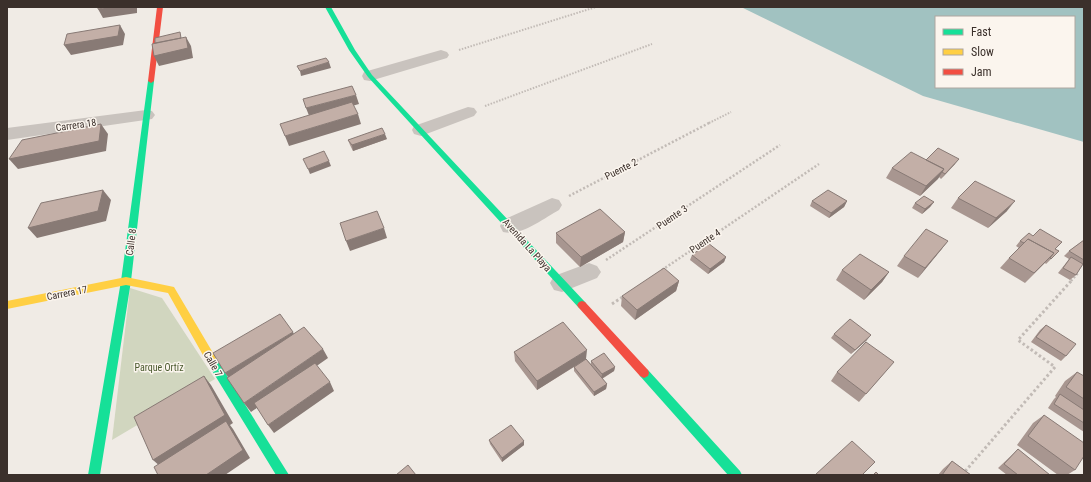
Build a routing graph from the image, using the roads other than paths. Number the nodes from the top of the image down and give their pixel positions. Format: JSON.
{"nodes":[{"id":1,"x":160,"y":7,"type":"edge"},
{"id":2,"x":328,"y":7,"type":"edge"},
{"id":3,"x":441,"y":55,"type":"road end"},
{"id":4,"x":370,"y":76,"type":"junction"},
{"id":5,"x":468,"y":112,"type":"road end"},
{"id":6,"x":146,"y":115,"type":"junction"},
{"id":7,"x":421,"y":130,"type":"junction"},
{"id":8,"x":7,"y":134,"type":"edge"},
{"id":9,"x":552,"y":205,"type":"road end"},
{"id":10,"x":511,"y":226,"type":"junction"},
{"id":11,"x":589,"y":272,"type":"road end"},
{"id":12,"x":126,"y":281,"type":"junction"},
{"id":13,"x":562,"y":283,"type":"junction"},
{"id":14,"x":7,"y":305,"type":"edge"},
{"id":15,"x":94,"y":475,"type":"edge"},
{"id":16,"x":283,"y":475,"type":"edge"},
{"id":17,"x":736,"y":475,"type":"edge"}],
"edges":[{"from":1,"to":6,"type":"street","name":"Calle 8"},
{"from":2,"to":4,"type":"street","name":"Avenida La Playa"},
{"from":3,"to":4,"type":"street"},
{"from":4,"to":7,"type":"street","name":"Avenida La Playa"},
{"from":5,"to":7,"type":"street"},
{"from":6,"to":8,"type":"street","name":"Carrera 18"},
{"from":6,"to":12,"type":"street","name":"Calle 8"},
{"from":7,"to":10,"type":"street","name":"Avenida La Playa"},
{"from":9,"to":10,"type":"street"},
{"from":10,"to":13,"type":"street","name":"Avenida La Playa"},
{"from":11,"to":13,"type":"street"},
{"from":12,"to":14,"type":"street","name":"Carrera 17"},
{"from":12,"to":15,"type":"street","name":"Calle 8"},
{"from":12,"to":16,"type":"street","name":"Calle 7"},
{"from":13,"to":17,"type":"street","name":"Avenida La Playa"}]}
